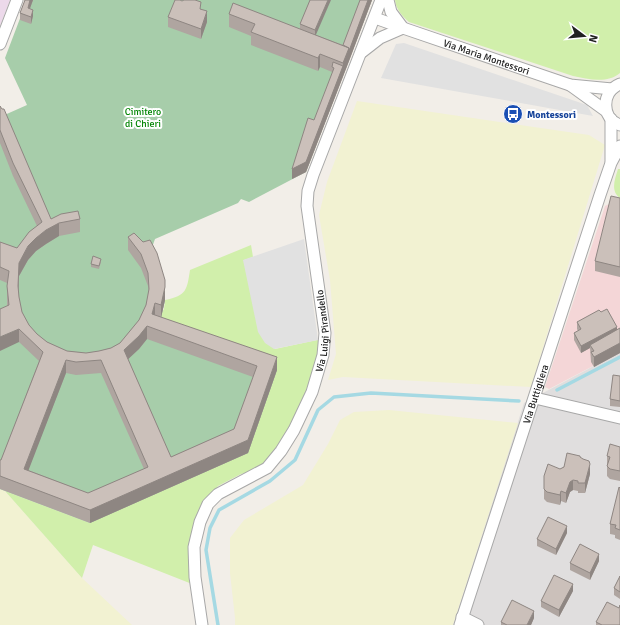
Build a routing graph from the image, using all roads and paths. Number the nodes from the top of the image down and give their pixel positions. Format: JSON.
{"nodes":[{"id":1,"x":17,"y":0,"type":"edge"},
{"id":2,"x":381,"y":0,"type":"edge"},
{"id":3,"x":388,"y":0,"type":"edge"},
{"id":4,"x":375,"y":18,"type":"junction"},
{"id":5,"x":403,"y":28,"type":"junction"},
{"id":6,"x":0,"y":44,"type":"edge"},
{"id":7,"x":360,"y":54,"type":"junction"},
{"id":8,"x":570,"y":85,"type":"junction"},
{"id":9,"x":616,"y":87,"type":"edge"},
{"id":10,"x":612,"y":119,"type":"edge"},
{"id":11,"x":620,"y":146,"type":"edge"},
{"id":12,"x":611,"y":162,"type":"junction"},
{"id":13,"x":535,"y":398,"type":"junction"},
{"id":14,"x":620,"y":418,"type":"edge"},
{"id":15,"x":461,"y":621,"type":"edge"},
{"id":16,"x":202,"y":625,"type":"edge"},
{"id":17,"x":478,"y":625,"type":"edge"}],
"edges":[{"from":1,"to":6,"type":"street"},
{"from":2,"to":4,"type":"street","name":"Via Luigi Pirandello"},
{"from":3,"to":5,"type":"street"},
{"from":4,"to":5,"type":"street","name":"Via Maria Montessori"},
{"from":4,"to":7,"type":"street","name":"Via Luigi Pirandello"},
{"from":5,"to":7,"type":"street"},
{"from":5,"to":8,"type":"street","name":"Via Maria Montessori"},
{"from":7,"to":16,"type":"street","name":"Via Luigi Pirandello"},
{"from":8,"to":9,"type":"street","name":"Via Maria Montessori"},
{"from":8,"to":10,"type":"street","name":"Via Maria Montessori"},
{"from":9,"to":10,"type":"street","name":"Via Buttigliera"},
{"from":10,"to":12,"type":"street","name":"Via Buttigliera"},
{"from":11,"to":12,"type":"street","name":"Via Buttigliera"},
{"from":12,"to":13,"type":"street","name":"Via Buttigliera"},
{"from":13,"to":14,"type":"street"},
{"from":13,"to":15,"type":"street","name":"Via Buttigliera"},
{"from":15,"to":17,"type":"street"}]}
